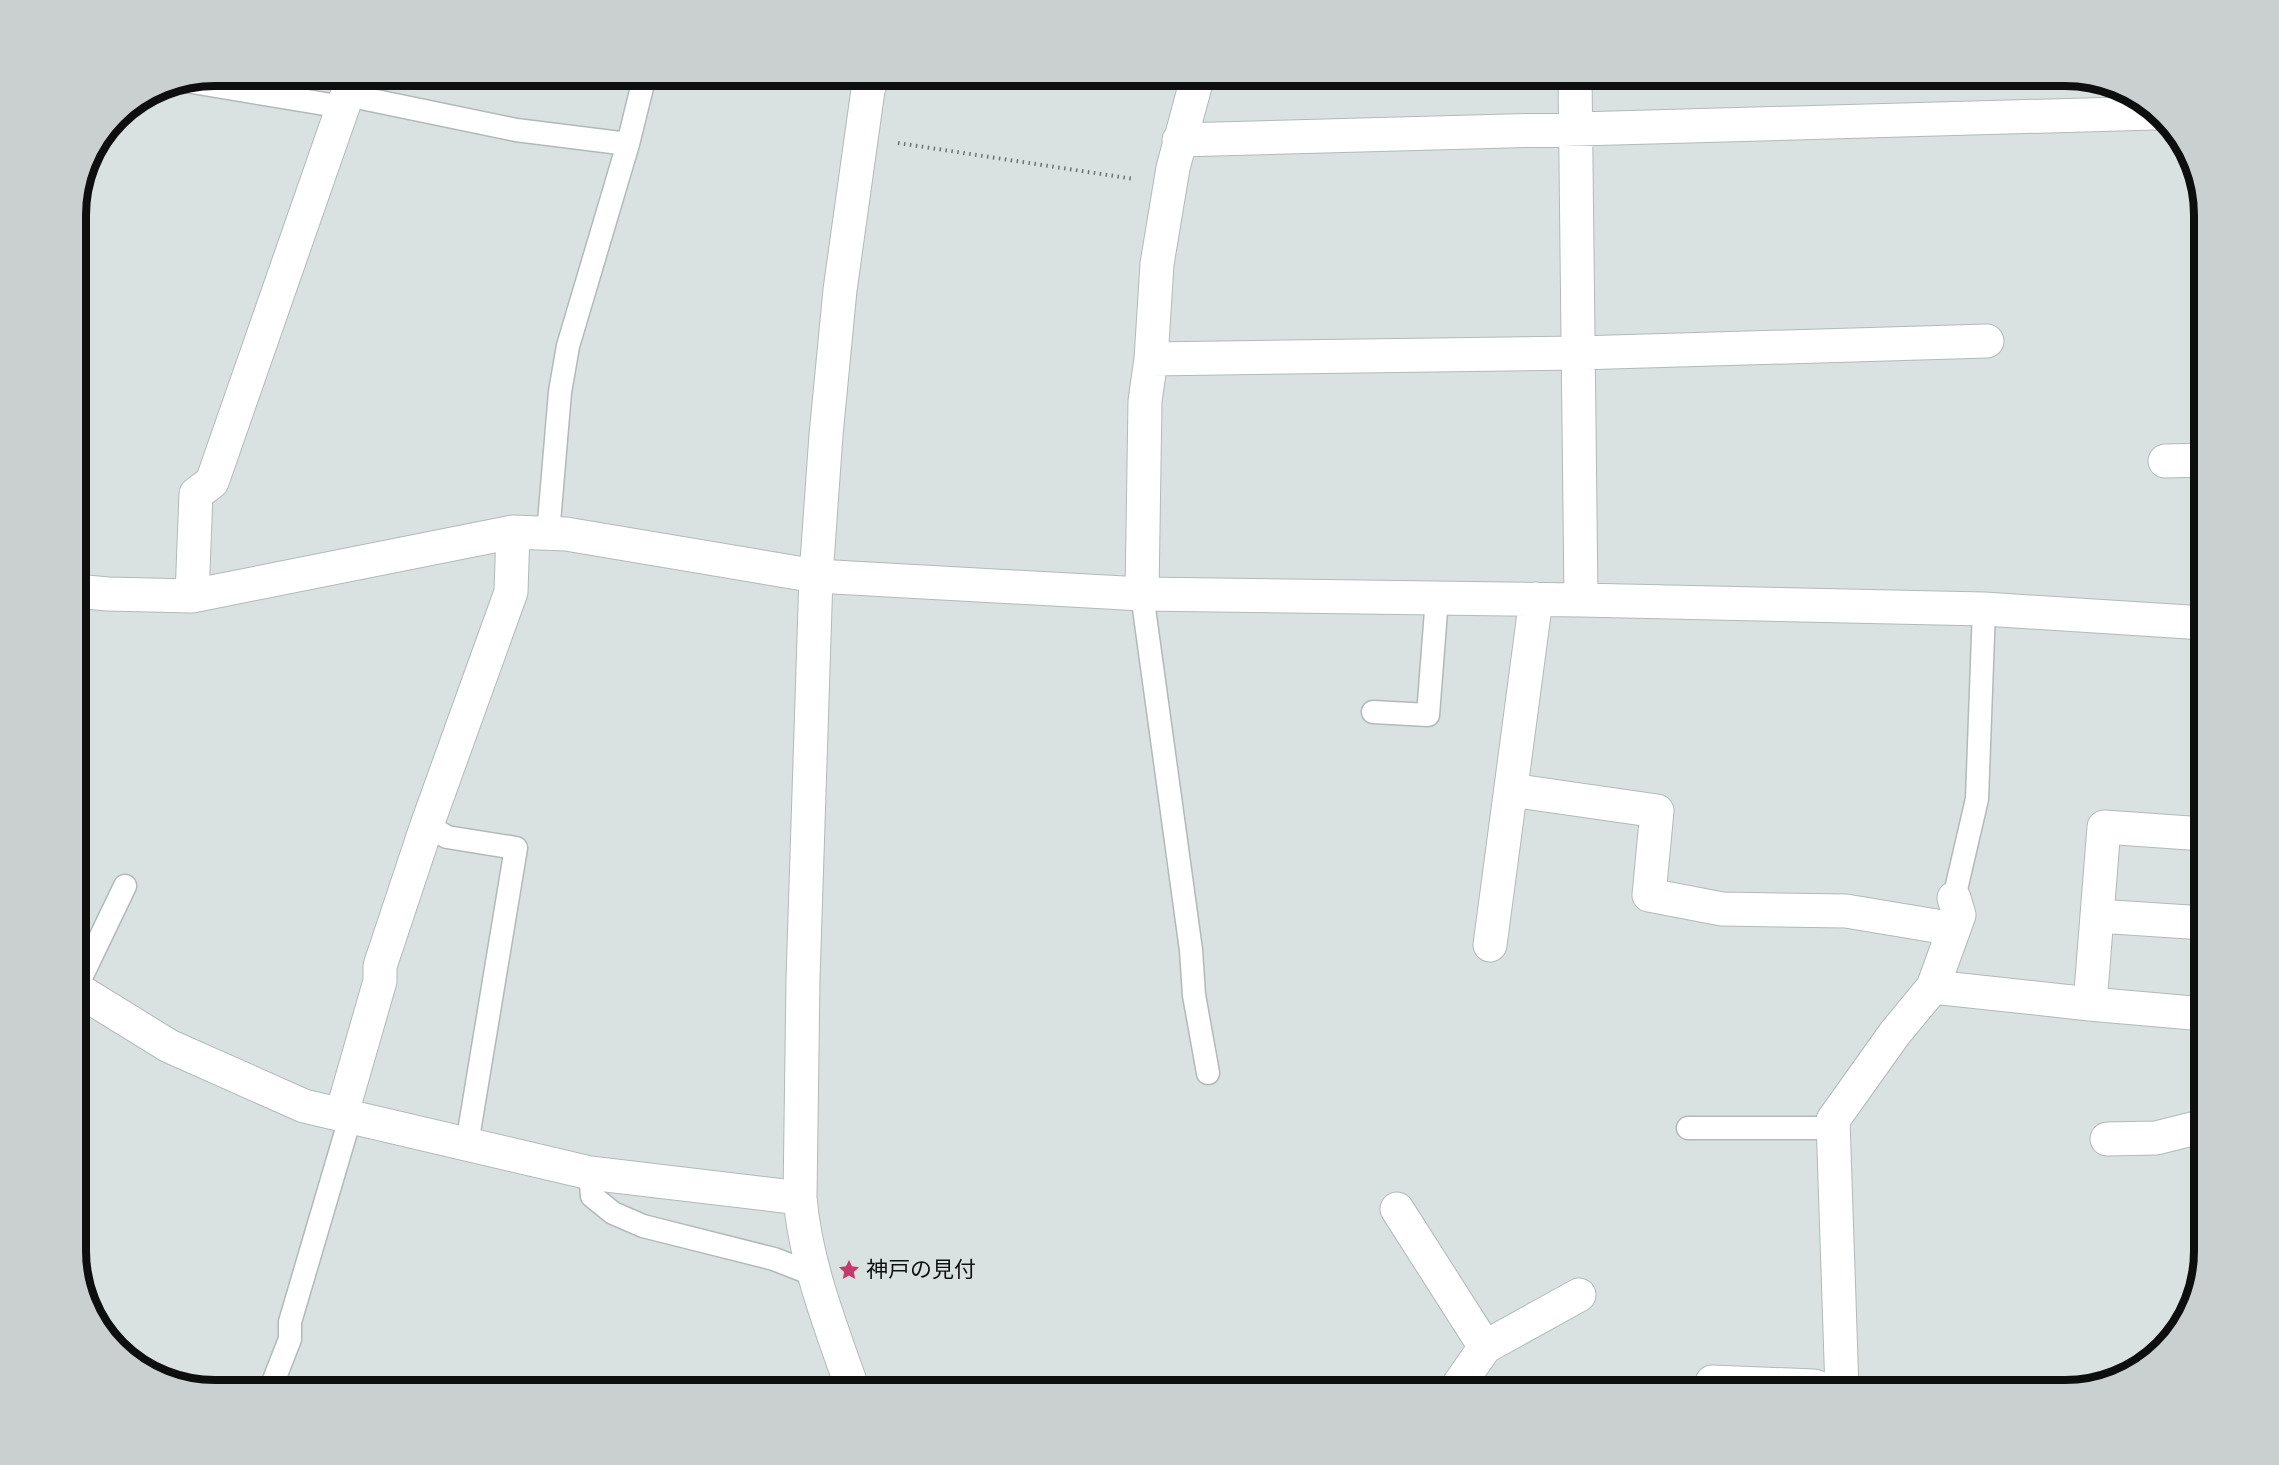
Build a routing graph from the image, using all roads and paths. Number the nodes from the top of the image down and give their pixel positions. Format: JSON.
{"nodes":[{"id":1,"x":1195,"y":85,"type":"edge"},
{"id":2,"x":1575,"y":85,"type":"edge"},
{"id":3,"x":259,"y":86,"type":"edge"},
{"id":4,"x":642,"y":86,"type":"edge"},
{"id":5,"x":869,"y":86,"type":"edge"},
{"id":6,"x":348,"y":92,"type":"edge"},
{"id":7,"x":2143,"y":113,"type":"edge"},
{"id":8,"x":1577,"y":130,"type":"junction"},
{"id":9,"x":861,"y":138,"type":"junction"},
{"id":10,"x":1179,"y":140,"type":"junction"},
{"id":11,"x":628,"y":144,"type":"junction"},
{"id":12,"x":1170,"y":184,"type":"junction"},
{"id":13,"x":1987,"y":341,"type":"dead end"},
{"id":14,"x":1578,"y":353,"type":"junction"},
{"id":15,"x":1151,"y":359,"type":"junction"},
{"id":16,"x":2165,"y":460,"type":"dead end"},
{"id":17,"x":2194,"y":460,"type":"edge"},
{"id":18,"x":513,"y":532,"type":"junction"},
{"id":19,"x":548,"y":534,"type":"junction"},
{"id":20,"x":816,"y":576,"type":"junction"},
{"id":21,"x":86,"y":592,"type":"edge"},
{"id":22,"x":1142,"y":594,"type":"junction"},
{"id":23,"x":192,"y":596,"type":"junction"},
{"id":24,"x":1437,"y":598,"type":"junction"},
{"id":25,"x":1536,"y":599,"type":"junction"},
{"id":26,"x":1581,"y":600,"type":"junction"},
{"id":27,"x":1984,"y":609,"type":"junction"},
{"id":28,"x":2194,"y":622,"type":"edge"},
{"id":29,"x":1373,"y":712,"type":"dead end"},
{"id":30,"x":1511,"y":790,"type":"junction"},
{"id":31,"x":427,"y":825,"type":"junction"},
{"id":32,"x":2194,"y":833,"type":"edge"},
{"id":33,"x":125,"y":886,"type":"dead end"},
{"id":34,"x":1954,"y":914,"type":"junction"},
{"id":35,"x":2098,"y":916,"type":"junction"},
{"id":36,"x":2194,"y":922,"type":"edge"},
{"id":37,"x":1490,"y":945,"type":"dead end"},
{"id":38,"x":86,"y":967,"type":"edge"},
{"id":39,"x":1933,"y":987,"type":"junction"},
{"id":40,"x":86,"y":994,"type":"edge"},
{"id":41,"x":2090,"y":1004,"type":"junction"},
{"id":42,"x":2194,"y":1013,"type":"edge"},
{"id":43,"x":1208,"y":1073,"type":"dead end"},
{"id":44,"x":346,"y":1114,"type":"junction"},
{"id":45,"x":1688,"y":1128,"type":"dead end"},
{"id":46,"x":1833,"y":1128,"type":"junction"},
{"id":47,"x":2194,"y":1128,"type":"edge"},
{"id":48,"x":2107,"y":1138,"type":"dead end"},
{"id":49,"x":467,"y":1144,"type":"junction"},
{"id":50,"x":590,"y":1173,"type":"junction"},
{"id":51,"x":800,"y":1198,"type":"junction"},
{"id":52,"x":1397,"y":1209,"type":"dead end"},
{"id":53,"x":815,"y":1275,"type":"junction"},
{"id":54,"x":1579,"y":1295,"type":"dead end"},
{"id":55,"x":1485,"y":1347,"type":"junction"},
{"id":56,"x":274,"y":1380,"type":"edge"},
{"id":57,"x":849,"y":1380,"type":"edge"},
{"id":58,"x":1462,"y":1380,"type":"edge"},
{"id":59,"x":1842,"y":1380,"type":"edge"}],
"edges":[{"from":1,"to":10,"type":"street"},
{"from":2,"to":8,"type":"street"},
{"from":3,"to":6,"type":"lane"},
{"from":4,"to":11,"type":"lane"},
{"from":5,"to":9,"type":"street"},
{"from":6,"to":11,"type":"lane"},
{"from":6,"to":23,"type":"street"},
{"from":7,"to":8,"type":"street"},
{"from":8,"to":10,"type":"street"},
{"from":8,"to":14,"type":"street"},
{"from":9,"to":12,"type":"path"},
{"from":9,"to":20,"type":"street"},
{"from":10,"to":12,"type":"street"},
{"from":11,"to":19,"type":"lane"},
{"from":12,"to":15,"type":"street"},
{"from":13,"to":14,"type":"street"},
{"from":14,"to":15,"type":"street"},
{"from":14,"to":26,"type":"street"},
{"from":15,"to":22,"type":"street"},
{"from":16,"to":17,"type":"street"},
{"from":18,"to":19,"type":"street"},
{"from":18,"to":23,"type":"street"},
{"from":18,"to":31,"type":"street"},
{"from":19,"to":20,"type":"street"},
{"from":20,"to":22,"type":"street"},
{"from":20,"to":51,"type":"street"},
{"from":21,"to":23,"type":"street"},
{"from":22,"to":24,"type":"street"},
{"from":22,"to":43,"type":"lane"},
{"from":24,"to":25,"type":"street"},
{"from":24,"to":29,"type":"lane"},
{"from":25,"to":26,"type":"street"},
{"from":25,"to":30,"type":"street"},
{"from":26,"to":27,"type":"street"},
{"from":27,"to":28,"type":"street"},
{"from":27,"to":34,"type":"lane"},
{"from":30,"to":34,"type":"street"},
{"from":30,"to":37,"type":"street"},
{"from":31,"to":44,"type":"street"},
{"from":31,"to":49,"type":"lane"},
{"from":32,"to":35,"type":"street"},
{"from":33,"to":38,"type":"lane"},
{"from":34,"to":39,"type":"street"},
{"from":35,"to":36,"type":"street"},
{"from":35,"to":41,"type":"street"},
{"from":39,"to":41,"type":"street"},
{"from":39,"to":46,"type":"street"},
{"from":40,"to":44,"type":"street"},
{"from":41,"to":42,"type":"street"},
{"from":44,"to":49,"type":"street"},
{"from":44,"to":56,"type":"lane"},
{"from":45,"to":46,"type":"lane"},
{"from":46,"to":59,"type":"street"},
{"from":47,"to":48,"type":"street"},
{"from":49,"to":50,"type":"street"},
{"from":50,"to":51,"type":"street"},
{"from":50,"to":53,"type":"lane"},
{"from":51,"to":53,"type":"street"},
{"from":52,"to":55,"type":"street"},
{"from":53,"to":57,"type":"street"},
{"from":54,"to":55,"type":"street"},
{"from":55,"to":58,"type":"street"}]}
